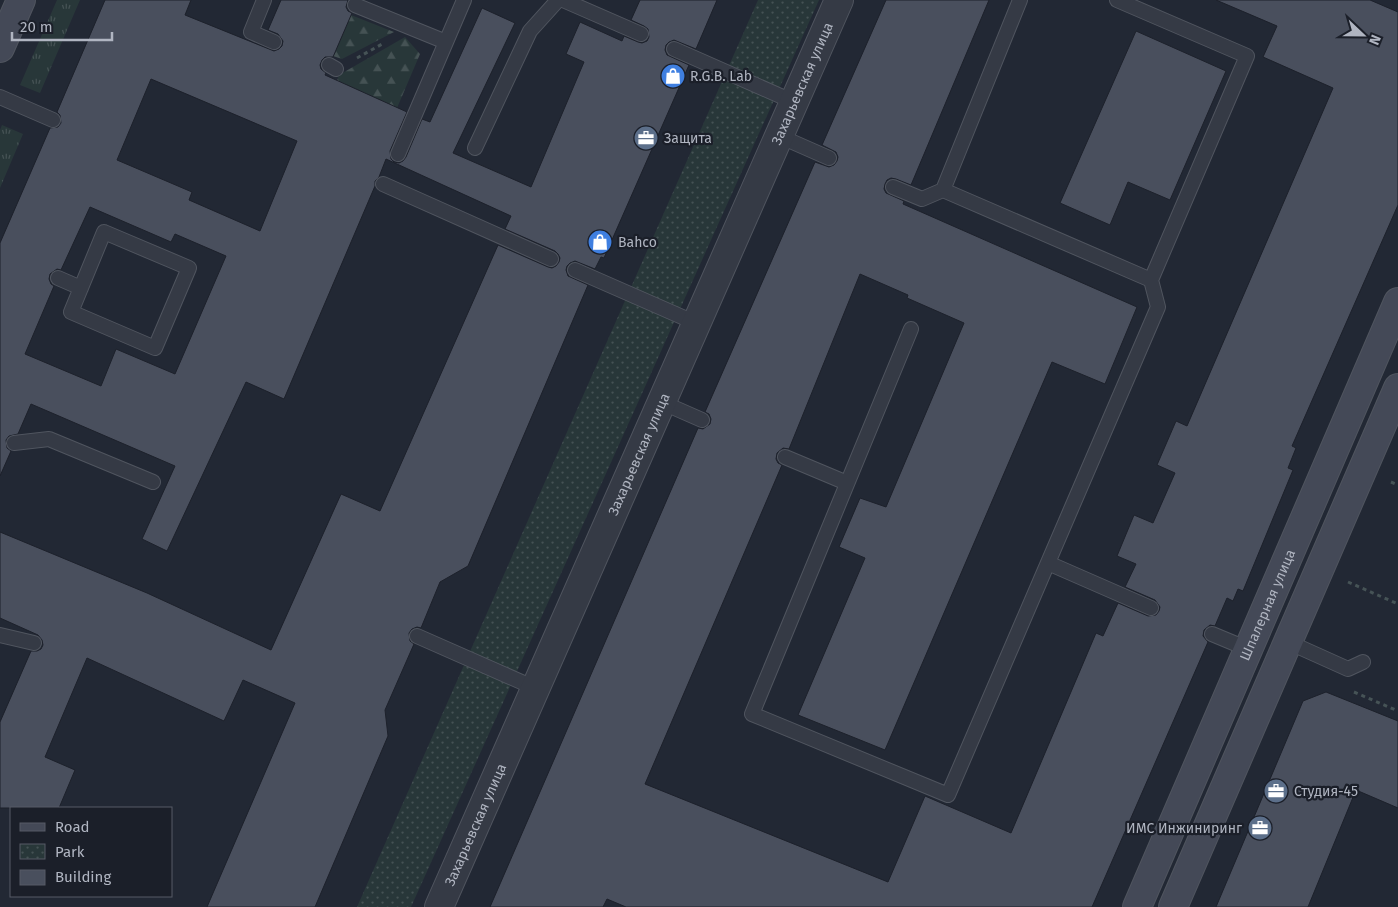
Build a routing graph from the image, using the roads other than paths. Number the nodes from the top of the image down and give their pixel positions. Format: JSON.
{"nodes":[{"id":1,"x":21,"y":0,"type":"edge"},
{"id":2,"x":264,"y":0,"type":"edge"},
{"id":3,"x":464,"y":0,"type":"edge"},
{"id":4,"x":558,"y":0,"type":"edge"},
{"id":5,"x":564,"y":0,"type":"edge"},
{"id":6,"x":839,"y":0,"type":"edge"},
{"id":7,"x":1020,"y":0,"type":"edge"},
{"id":8,"x":1117,"y":0,"type":"edge"},
{"id":9,"x":355,"y":5,"type":"dead end"},
{"id":10,"x":642,"y":34,"type":"dead end"},
{"id":11,"x":274,"y":42,"type":"dead end"},
{"id":12,"x":446,"y":42,"type":"junction"},
{"id":13,"x":0,"y":48,"type":"edge"},
{"id":14,"x":674,"y":49,"type":"dead end"},
{"id":15,"x":0,"y":97,"type":"edge"},
{"id":16,"x":794,"y":102,"type":"junction"},
{"id":17,"x":53,"y":120,"type":"dead end"},
{"id":18,"x":779,"y":136,"type":"junction"},
{"id":19,"x":476,"y":148,"type":"dead end"},
{"id":20,"x":398,"y":154,"type":"dead end"},
{"id":21,"x":828,"y":158,"type":"dead end"},
{"id":22,"x":383,"y":184,"type":"dead end"},
{"id":23,"x":893,"y":187,"type":"dead end"},
{"id":24,"x":943,"y":190,"type":"junction"},
{"id":25,"x":551,"y":259,"type":"dead end"},
{"id":26,"x":575,"y":270,"type":"dead end"},
{"id":27,"x":58,"y":278,"type":"dead end"},
{"id":28,"x":1151,"y":280,"type":"junction"},
{"id":29,"x":81,"y":288,"type":"junction"},
{"id":30,"x":1398,"y":302,"type":"edge"},
{"id":31,"x":696,"y":323,"type":"junction"},
{"id":32,"x":911,"y":329,"type":"dead end"},
{"id":33,"x":1398,"y":388,"type":"edge"},
{"id":34,"x":661,"y":402,"type":"junction"},
{"id":35,"x":702,"y":420,"type":"dead end"},
{"id":36,"x":14,"y":444,"type":"dead end"},
{"id":37,"x":786,"y":457,"type":"dead end"},
{"id":38,"x":153,"y":482,"type":"dead end"},
{"id":39,"x":847,"y":483,"type":"junction"},
{"id":40,"x":1048,"y":563,"type":"junction"},
{"id":41,"x":1151,"y":608,"type":"dead end"},
{"id":42,"x":1212,"y":634,"type":"dead end"},
{"id":43,"x":0,"y":635,"type":"edge"},
{"id":44,"x":418,"y":636,"type":"dead end"},
{"id":45,"x":1288,"y":642,"type":"junction"},
{"id":46,"x":34,"y":643,"type":"dead end"},
{"id":47,"x":1248,"y":649,"type":"junction"},
{"id":48,"x":1363,"y":662,"type":"dead end"},
{"id":49,"x":535,"y":688,"type":"junction"},
{"id":50,"x":439,"y":907,"type":"edge"},
{"id":51,"x":1137,"y":907,"type":"edge"},
{"id":52,"x":1174,"y":907,"type":"edge"}],
"edges":[{"from":1,"to":13,"type":"street"},
{"from":2,"to":11,"type":"lane"},
{"from":3,"to":12,"type":"lane"},
{"from":4,"to":19,"type":"lane"},
{"from":5,"to":10,"type":"lane"},
{"from":6,"to":16,"type":"street","name":"Захарьевская улица"},
{"from":7,"to":24,"type":"lane"},
{"from":8,"to":28,"type":"lane"},
{"from":9,"to":12,"type":"lane"},
{"from":12,"to":20,"type":"lane"},
{"from":14,"to":16,"type":"lane"},
{"from":15,"to":17,"type":"lane"},
{"from":16,"to":18,"type":"street","name":"Захарьевская улица"},
{"from":18,"to":21,"type":"lane"},
{"from":18,"to":31,"type":"street","name":"Захарьевская улица"},
{"from":22,"to":25,"type":"lane"},
{"from":23,"to":24,"type":"lane"},
{"from":24,"to":28,"type":"lane"},
{"from":26,"to":31,"type":"lane"},
{"from":27,"to":29,"type":"lane"},
{"from":28,"to":40,"type":"lane"},
{"from":29,"to":29,"type":"lane"},
{"from":30,"to":47,"type":"street","name":"Шпалерная улица"},
{"from":31,"to":34,"type":"street","name":"Захарьевская улица"},
{"from":32,"to":39,"type":"lane"},
{"from":33,"to":45,"type":"street"},
{"from":34,"to":35,"type":"lane"},
{"from":34,"to":49,"type":"street","name":"Захарьевская улица"},
{"from":36,"to":38,"type":"lane"},
{"from":37,"to":39,"type":"lane"},
{"from":39,"to":40,"type":"lane"},
{"from":40,"to":41,"type":"lane"},
{"from":42,"to":47,"type":"lane"},
{"from":43,"to":46,"type":"lane"},
{"from":44,"to":49,"type":"lane"},
{"from":45,"to":48,"type":"lane"},
{"from":45,"to":52,"type":"street"},
{"from":47,"to":51,"type":"street","name":"Шпалерная улица"},
{"from":49,"to":50,"type":"street","name":"Захарьевская улица"}]}
